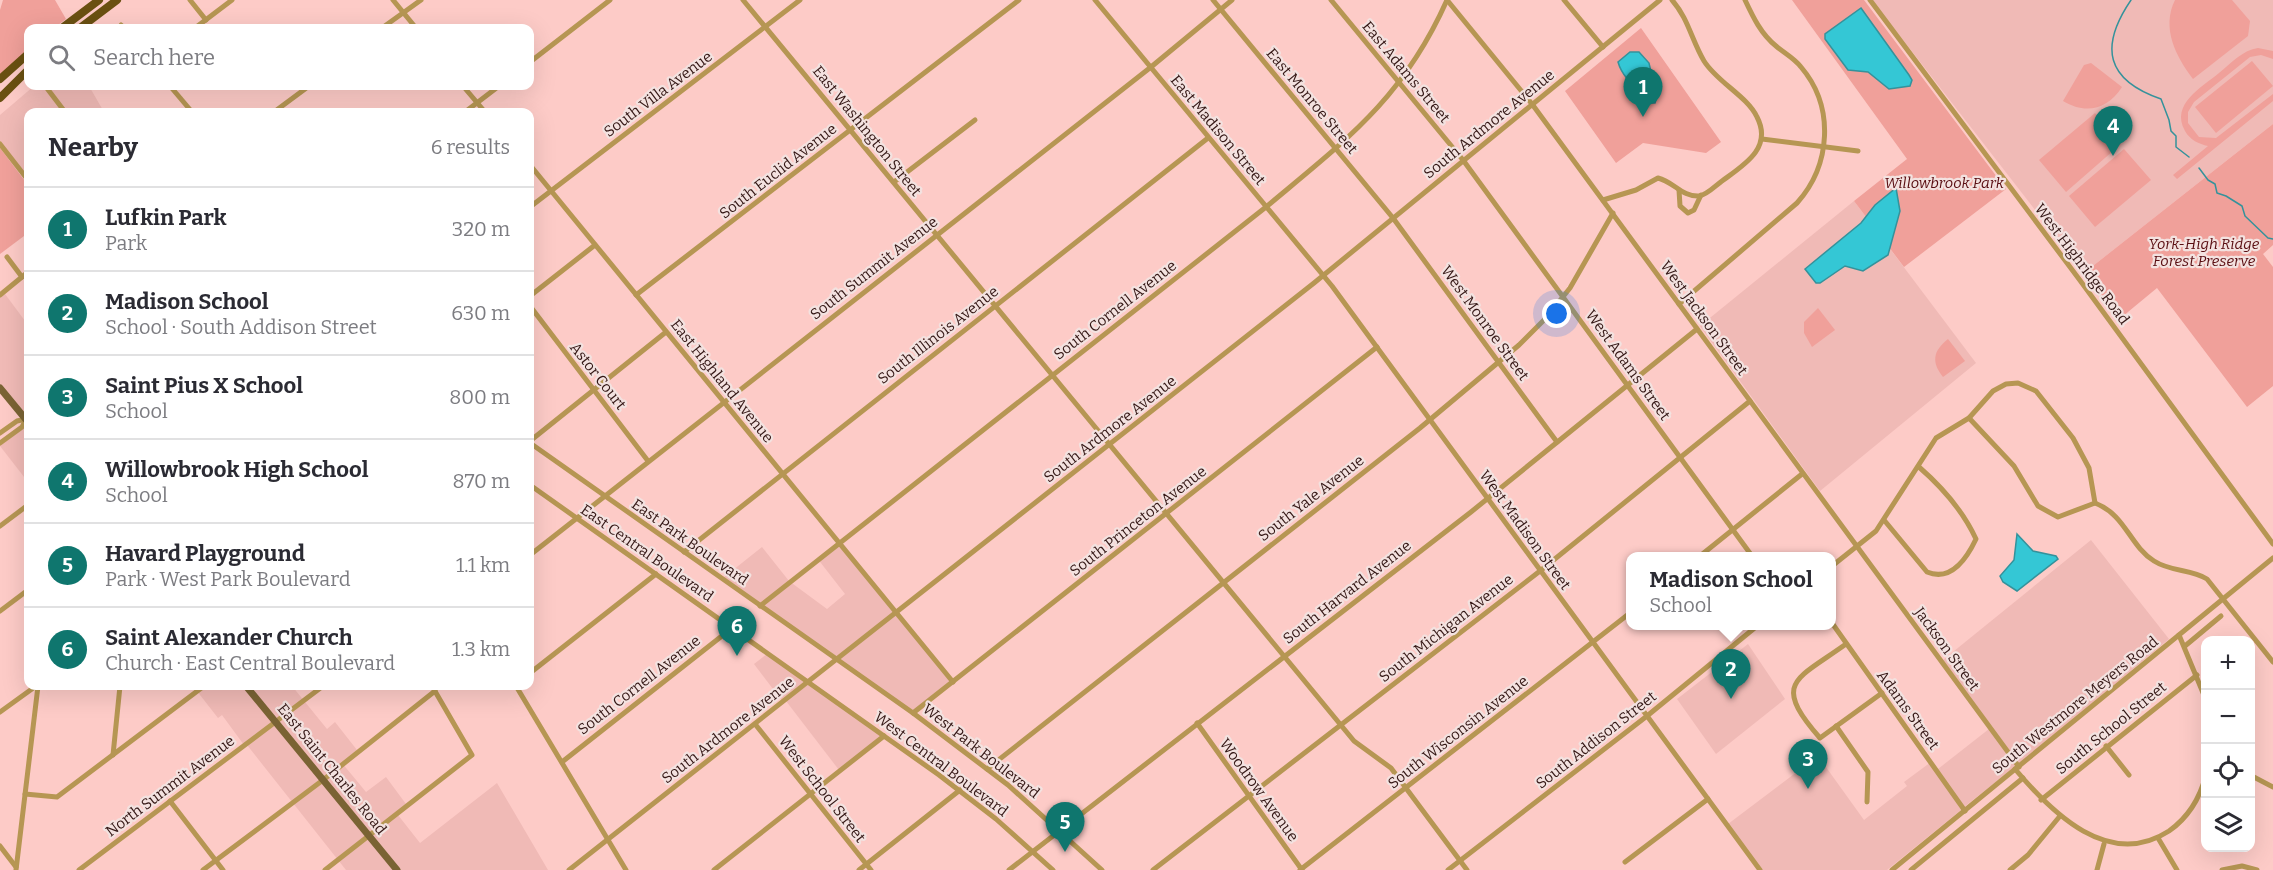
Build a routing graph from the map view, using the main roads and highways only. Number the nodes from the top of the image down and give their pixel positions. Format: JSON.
{"nodes":[{"id":1,"x":99,"y":0,"type":"edge"},
{"id":2,"x":117,"y":0,"type":"edge"},
{"id":3,"x":67,"y":24,"type":"edge"},
{"id":4,"x":85,"y":24,"type":"edge"},
{"id":5,"x":24,"y":58,"type":"edge"},
{"id":6,"x":24,"y":74,"type":"edge"},
{"id":7,"x":0,"y":79,"type":"edge"},
{"id":8,"x":0,"y":98,"type":"edge"},
{"id":9,"x":0,"y":388,"type":"edge"},
{"id":10,"x":24,"y":417,"type":"edge"},
{"id":11,"x":249,"y":690,"type":"edge"},
{"id":12,"x":397,"y":870,"type":"edge"}],
"edges":[{"from":1,"to":3,"type":"highway"},
{"from":2,"to":4,"type":"highway"},
{"from":5,"to":7,"type":"highway"},
{"from":6,"to":8,"type":"highway"},
{"from":9,"to":10,"type":"main road"},
{"from":11,"to":12,"type":"main road","name":"East Saint Charles Road"}]}
